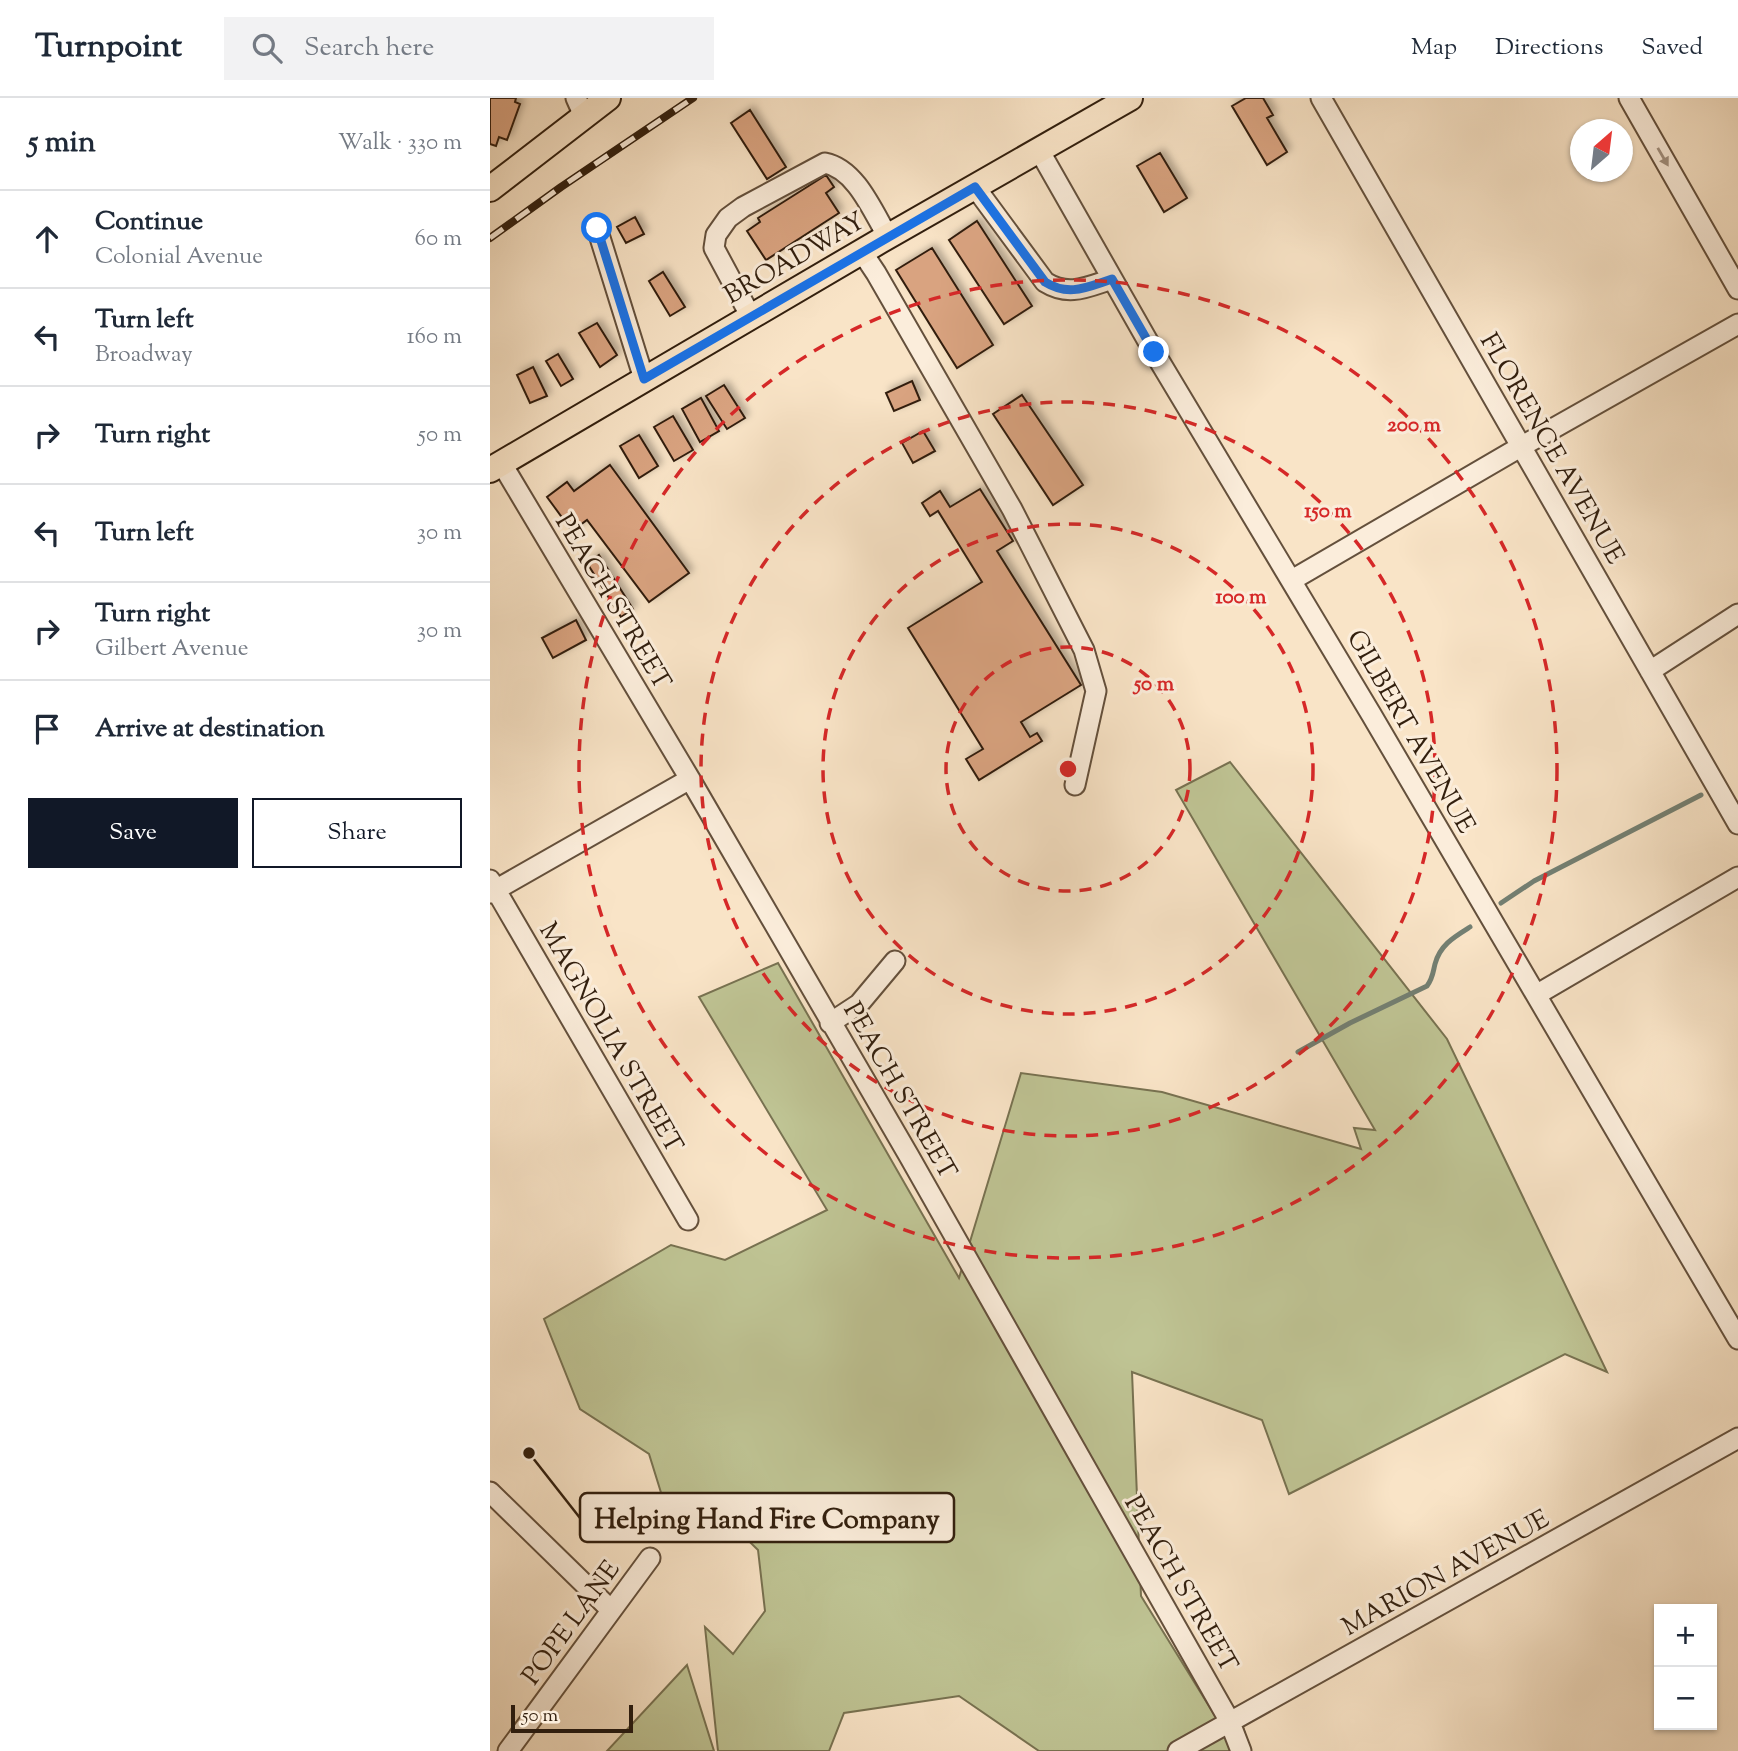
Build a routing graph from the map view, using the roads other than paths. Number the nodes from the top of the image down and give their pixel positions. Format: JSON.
{"nodes":[{"id":1,"x":608,"y":98,"type":"edge"},
{"id":2,"x":614,"y":98,"type":"edge"},
{"id":3,"x":1130,"y":98,"type":"edge"},
{"id":4,"x":1321,"y":98,"type":"edge"},
{"id":5,"x":1629,"y":98,"type":"edge"},
{"id":6,"x":580,"y":107,"type":"edge"},
{"id":7,"x":1039,"y":150,"type":"junction"},
{"id":8,"x":975,"y":187,"type":"junction"},
{"id":9,"x":490,"y":189,"type":"edge"},
{"id":10,"x":597,"y":228,"type":"dead end"},
{"id":11,"x":888,"y":237,"type":"junction"},
{"id":12,"x":862,"y":252,"type":"junction"},
{"id":13,"x":1112,"y":279,"type":"junction"},
{"id":14,"x":1738,"y":289,"type":"edge"},
{"id":15,"x":751,"y":317,"type":"junction"},
{"id":16,"x":1738,"y":324,"type":"edge"},
{"id":17,"x":644,"y":379,"type":"junction"},
{"id":18,"x":1522,"y":446,"type":"junction"},
{"id":19,"x":496,"y":467,"type":"edge"},
{"id":20,"x":1292,"y":580,"type":"junction"},
{"id":21,"x":1738,"y":614,"type":"edge"},
{"id":22,"x":1650,"y":671,"type":"junction"},
{"id":23,"x":690,"y":779,"type":"junction"},
{"id":24,"x":1074,"y":785,"type":"dead end"},
{"id":25,"x":1738,"y":824,"type":"edge"},
{"id":26,"x":1738,"y":877,"type":"edge"},
{"id":27,"x":492,"y":888,"type":"edge"},
{"id":28,"x":895,"y":961,"type":"dead end"},
{"id":29,"x":1536,"y":995,"type":"junction"},
{"id":30,"x":830,"y":1023,"type":"junction"},
{"id":31,"x":688,"y":1220,"type":"dead end"},
{"id":32,"x":1738,"y":1339,"type":"edge"},
{"id":33,"x":1738,"y":1438,"type":"edge"},
{"id":34,"x":490,"y":1492,"type":"edge"},
{"id":35,"x":650,"y":1558,"type":"dead end"},
{"id":36,"x":611,"y":1610,"type":"junction"},
{"id":37,"x":1229,"y":1720,"type":"junction"},
{"id":38,"x":508,"y":1751,"type":"edge"},
{"id":39,"x":1178,"y":1751,"type":"edge"},
{"id":40,"x":1241,"y":1751,"type":"edge"}],
"edges":[{"from":1,"to":6,"type":"main road"},
{"from":2,"to":6,"type":"main road"},
{"from":3,"to":7,"type":"main road","name":"BROADWAY"},
{"from":4,"to":18,"type":"street","name":"FLORENCE AVENUE"},
{"from":5,"to":14,"type":"street","one_way":true},
{"from":6,"to":9,"type":"main road"},
{"from":7,"to":8,"type":"main road","name":"BROADWAY"},
{"from":7,"to":13,"type":"street","name":"GILBERT AVENUE"},
{"from":8,"to":11,"type":"main road","name":"BROADWAY"},
{"from":8,"to":13,"type":"street"},
{"from":10,"to":17,"type":"street"},
{"from":11,"to":12,"type":"main road","name":"BROADWAY"},
{"from":11,"to":15,"type":"street"},
{"from":12,"to":15,"type":"main road","name":"BROADWAY"},
{"from":12,"to":24,"type":"street"},
{"from":13,"to":20,"type":"street","name":"GILBERT AVENUE"},
{"from":15,"to":17,"type":"main road","name":"BROADWAY"},
{"from":16,"to":18,"type":"street"},
{"from":17,"to":19,"type":"main road","name":"BROADWAY"},
{"from":18,"to":20,"type":"street"},
{"from":18,"to":22,"type":"street","name":"FLORENCE AVENUE"},
{"from":19,"to":23,"type":"street","name":"PEACH STREET"},
{"from":20,"to":29,"type":"street","name":"GILBERT AVENUE"},
{"from":21,"to":22,"type":"street"},
{"from":22,"to":25,"type":"street","name":"FLORENCE AVENUE"},
{"from":23,"to":27,"type":"street"},
{"from":23,"to":30,"type":"street","name":"PEACH STREET"},
{"from":26,"to":29,"type":"street"},
{"from":27,"to":31,"type":"street","name":"MAGNOLIA STREET"},
{"from":28,"to":30,"type":"street"},
{"from":29,"to":32,"type":"street","name":"GILBERT AVENUE"},
{"from":30,"to":37,"type":"street","name":"PEACH STREET"},
{"from":33,"to":37,"type":"street","name":"MARION AVENUE"},
{"from":34,"to":36,"type":"street"},
{"from":35,"to":36,"type":"street","name":"POPE LANE"},
{"from":36,"to":38,"type":"street","name":"POPE LANE"},
{"from":37,"to":39,"type":"street","name":"MARION AVENUE"},
{"from":37,"to":40,"type":"street","name":"PEACH STREET"}]}
